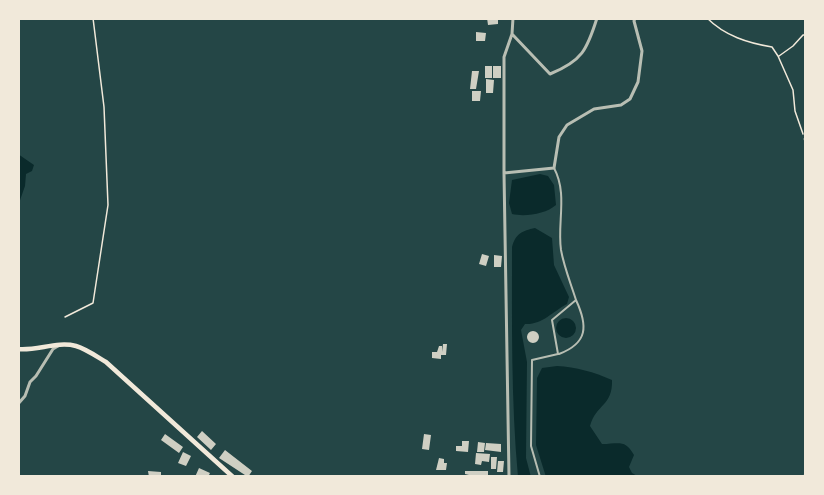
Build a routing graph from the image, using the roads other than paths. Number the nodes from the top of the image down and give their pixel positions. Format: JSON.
{"nodes":[{"id":1,"x":513,"y":18,"type":"edge"},
{"id":2,"x":597,"y":18,"type":"edge"},
{"id":3,"x":635,"y":18,"type":"edge"},
{"id":4,"x":512,"y":34,"type":"junction"},
{"id":5,"x":554,"y":168,"type":"junction"},
{"id":6,"x":504,"y":173,"type":"junction"},
{"id":7,"x":576,"y":300,"type":"junction"},
{"id":8,"x":60,"y":345,"type":"junction"},
{"id":9,"x":18,"y":349,"type":"edge"},
{"id":10,"x":558,"y":354,"type":"junction"},
{"id":11,"x":18,"y":404,"type":"edge"},
{"id":12,"x":233,"y":477,"type":"edge"},
{"id":13,"x":509,"y":477,"type":"edge"},
{"id":14,"x":540,"y":477,"type":"edge"}],
"edges":[{"from":1,"to":4,"type":"street"},
{"from":2,"to":4,"type":"street"},
{"from":3,"to":5,"type":"street"},
{"from":4,"to":6,"type":"street"},
{"from":5,"to":6,"type":"street"},
{"from":5,"to":7,"type":"street"},
{"from":6,"to":13,"type":"street"},
{"from":7,"to":10,"type":"street"},
{"from":7,"to":10,"type":"street"},
{"from":8,"to":9,"type":"main road"},
{"from":8,"to":11,"type":"street"},
{"from":8,"to":12,"type":"main road"},
{"from":10,"to":14,"type":"street"}]}
